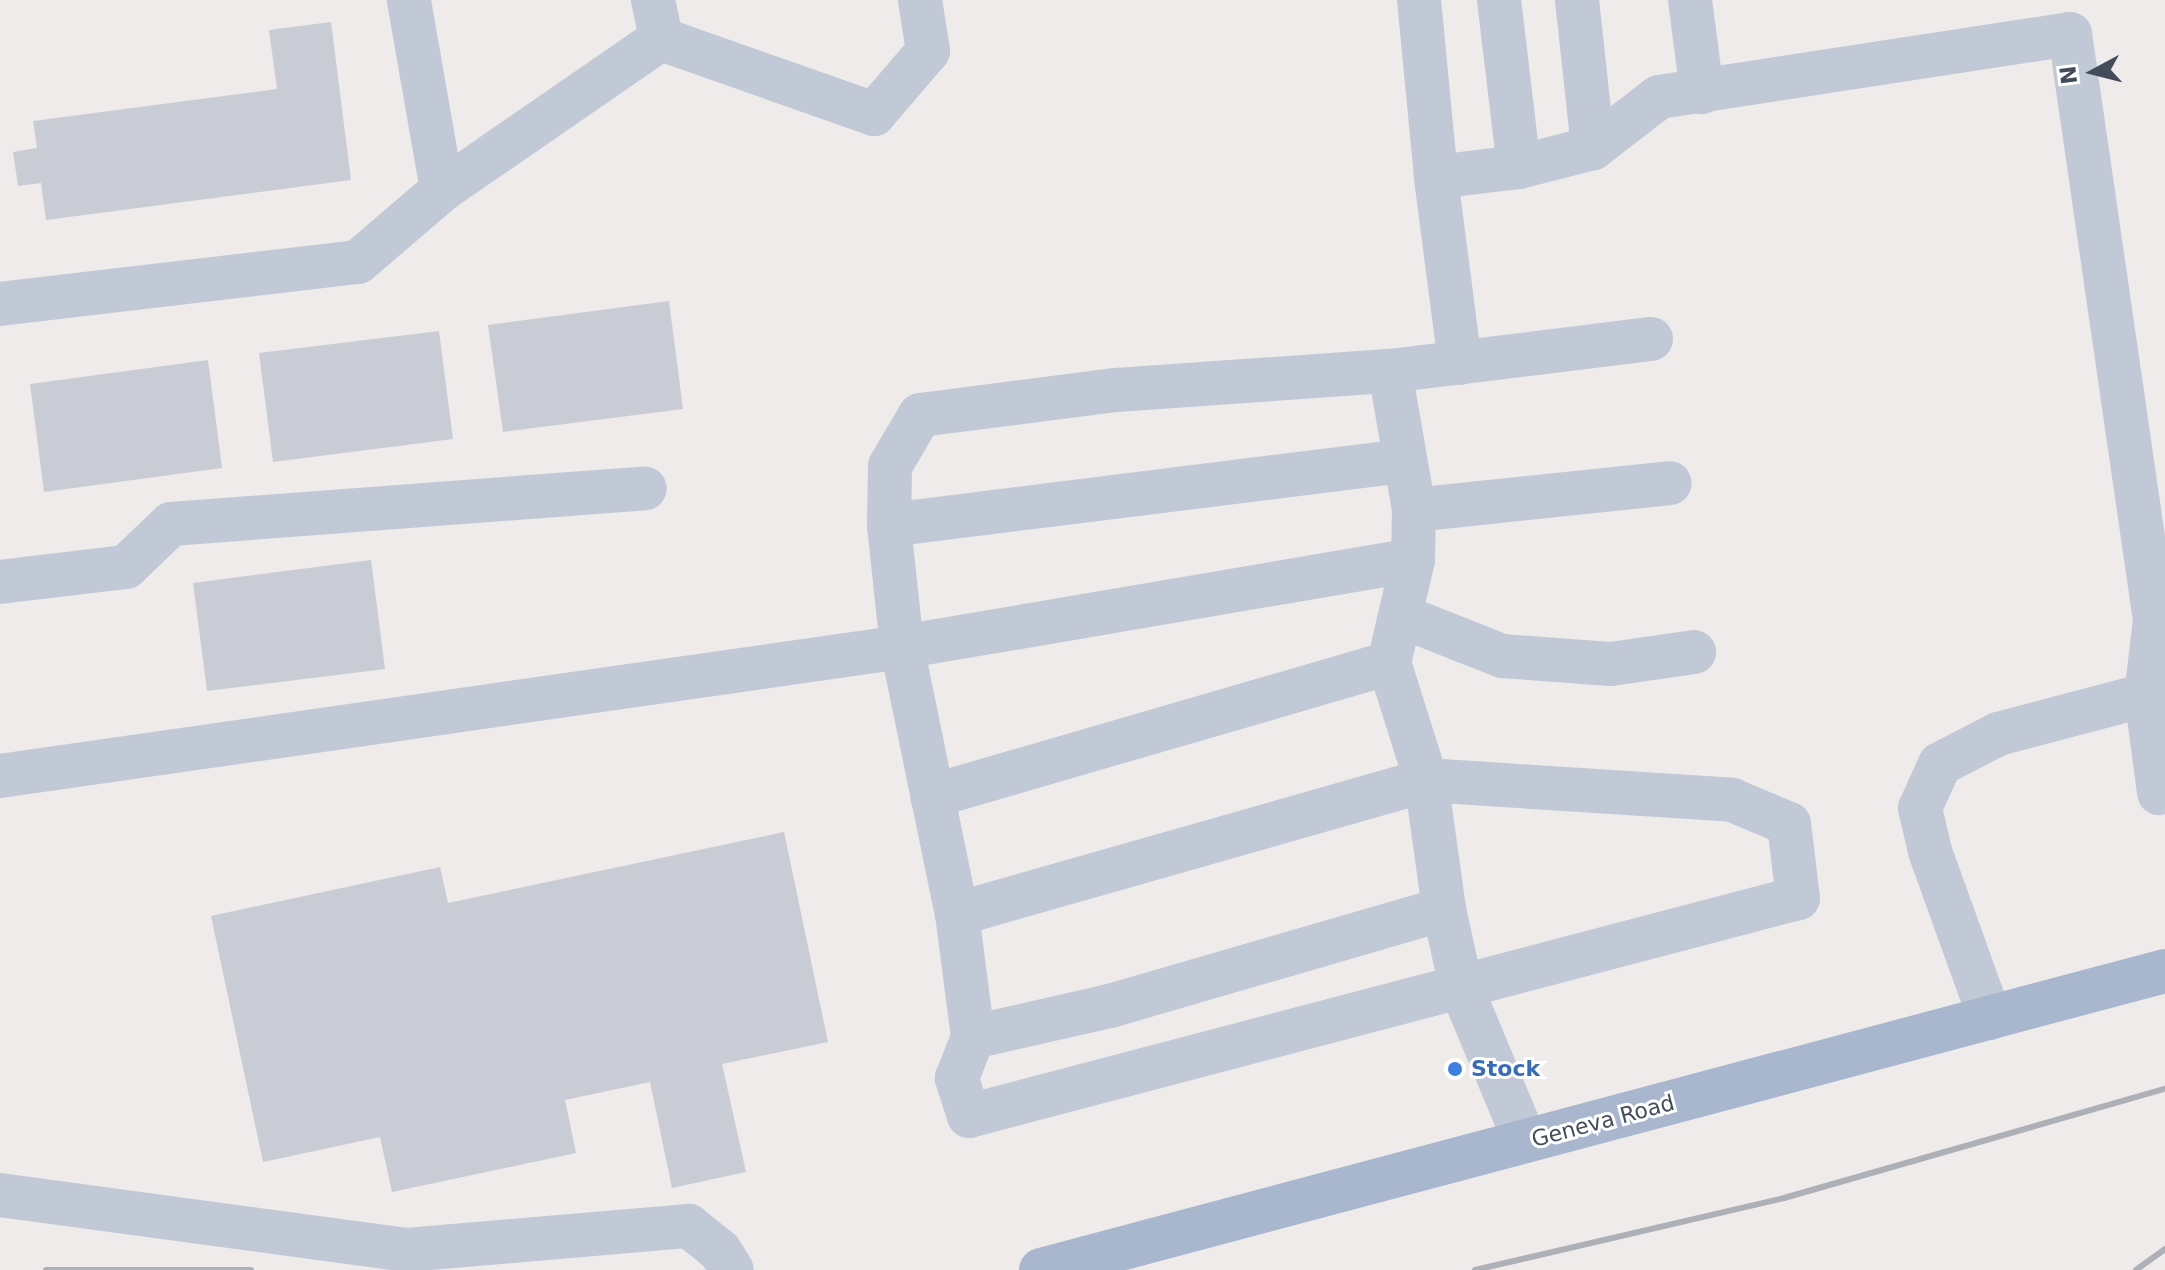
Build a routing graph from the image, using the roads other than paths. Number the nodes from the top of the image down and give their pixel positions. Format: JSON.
{"nodes":[{"id":1,"x":409,"y":0,"type":"edge"},
{"id":2,"x":920,"y":0,"type":"edge"},
{"id":3,"x":1419,"y":0,"type":"edge"},
{"id":4,"x":1499,"y":0,"type":"edge"},
{"id":5,"x":1577,"y":0,"type":"edge"},
{"id":6,"x":1690,"y":0,"type":"edge"},
{"id":7,"x":657,"y":20,"type":"edge"},
{"id":8,"x":1702,"y":92,"type":"junction"},
{"id":9,"x":1593,"y":148,"type":"junction"},
{"id":10,"x":1519,"y":167,"type":"junction"},
{"id":11,"x":1436,"y":177,"type":"junction"},
{"id":12,"x":442,"y":190,"type":"junction"},
{"id":13,"x":0,"y":304,"type":"edge"},
{"id":14,"x":1651,"y":339,"type":"dead end"},
{"id":15,"x":1460,"y":363,"type":"junction"},
{"id":16,"x":1390,"y":371,"type":"junction"},
{"id":17,"x":1403,"y":461,"type":"junction"},
{"id":18,"x":1670,"y":483,"type":"dead end"},
{"id":19,"x":645,"y":488,"type":"dead end"},
{"id":20,"x":1414,"y":510,"type":"junction"},
{"id":21,"x":889,"y":525,"type":"junction"},
{"id":22,"x":1413,"y":560,"type":"junction"},
{"id":23,"x":0,"y":582,"type":"edge"},
{"id":24,"x":1401,"y":616,"type":"junction"},
{"id":25,"x":902,"y":647,"type":"junction"},
{"id":26,"x":1694,"y":652,"type":"dead end"},
{"id":27,"x":1389,"y":663,"type":"junction"},
{"id":28,"x":2146,"y":695,"type":"junction"},
{"id":29,"x":0,"y":776,"type":"edge"},
{"id":30,"x":1426,"y":780,"type":"junction"},
{"id":31,"x":2159,"y":793,"type":"dead end"},
{"id":32,"x":932,"y":796,"type":"junction"},
{"id":33,"x":1444,"y":909,"type":"junction"},
{"id":34,"x":957,"y":914,"type":"junction"},
{"id":35,"x":2165,"y":971,"type":"edge"},
{"id":36,"x":1461,"y":987,"type":"junction"},
{"id":37,"x":1990,"y":1018,"type":"junction"},
{"id":38,"x":973,"y":1037,"type":"junction"},
{"id":39,"x":1525,"y":1141,"type":"junction"},
{"id":40,"x":0,"y":1195,"type":"edge"},
{"id":41,"x":732,"y":1270,"type":"edge"},
{"id":42,"x":1041,"y":1270,"type":"edge"}],
"edges":[{"from":1,"to":12,"type":"lane"},
{"from":2,"to":7,"type":"lane"},
{"from":3,"to":11,"type":"lane"},
{"from":4,"to":10,"type":"lane"},
{"from":5,"to":9,"type":"lane"},
{"from":6,"to":8,"type":"lane"},
{"from":7,"to":12,"type":"lane"},
{"from":8,"to":9,"type":"lane"},
{"from":8,"to":28,"type":"lane"},
{"from":9,"to":10,"type":"lane"},
{"from":10,"to":11,"type":"lane"},
{"from":11,"to":15,"type":"lane"},
{"from":12,"to":13,"type":"lane"},
{"from":14,"to":15,"type":"lane"},
{"from":15,"to":16,"type":"lane"},
{"from":16,"to":17,"type":"lane"},
{"from":16,"to":21,"type":"lane"},
{"from":17,"to":20,"type":"lane"},
{"from":17,"to":21,"type":"lane"},
{"from":18,"to":20,"type":"lane"},
{"from":19,"to":23,"type":"lane"},
{"from":20,"to":22,"type":"lane"},
{"from":21,"to":25,"type":"lane"},
{"from":22,"to":24,"type":"lane"},
{"from":22,"to":25,"type":"lane"},
{"from":24,"to":26,"type":"lane"},
{"from":24,"to":27,"type":"lane"},
{"from":25,"to":29,"type":"lane"},
{"from":25,"to":32,"type":"lane"},
{"from":27,"to":30,"type":"lane"},
{"from":27,"to":32,"type":"lane"},
{"from":28,"to":31,"type":"lane"},
{"from":28,"to":37,"type":"lane"},
{"from":30,"to":33,"type":"lane"},
{"from":30,"to":34,"type":"lane"},
{"from":30,"to":36,"type":"lane"},
{"from":32,"to":34,"type":"lane"},
{"from":33,"to":36,"type":"lane"},
{"from":33,"to":38,"type":"lane"},
{"from":34,"to":38,"type":"lane"},
{"from":35,"to":37,"type":"main road","name":"Geneva Road"},
{"from":36,"to":38,"type":"lane"},
{"from":36,"to":39,"type":"lane"},
{"from":37,"to":39,"type":"main road","name":"Geneva Road"},
{"from":39,"to":42,"type":"main road","name":"Geneva Road"},
{"from":40,"to":41,"type":"lane"}]}
